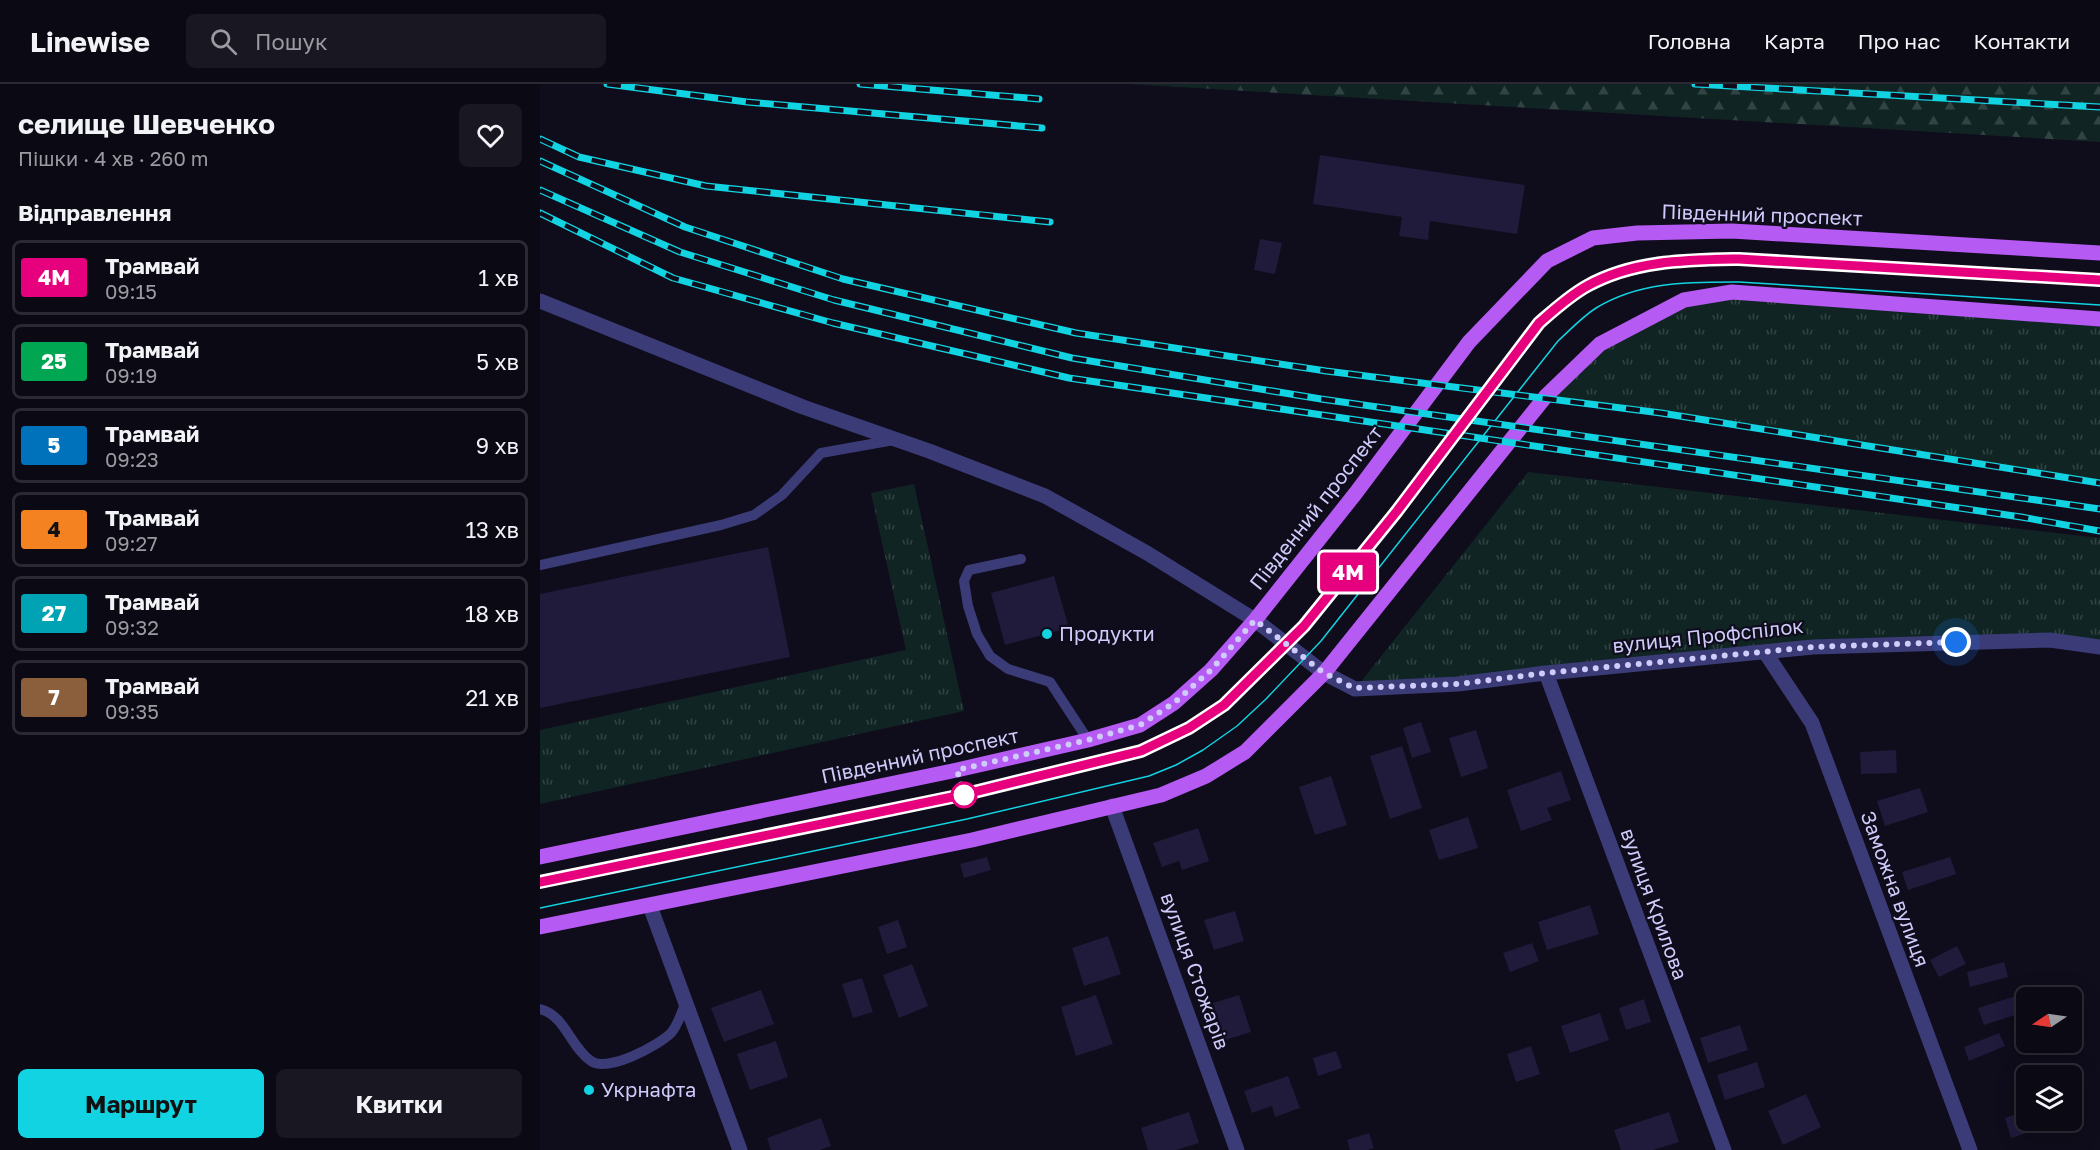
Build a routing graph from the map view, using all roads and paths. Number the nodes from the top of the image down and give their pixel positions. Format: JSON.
{"nodes":[{"id":1,"x":2100,"y":253,"type":"edge"},
{"id":2,"x":540,"y":301,"type":"edge"},
{"id":3,"x":2100,"y":320,"type":"edge"},
{"id":4,"x":897,"y":440,"type":"junction"},
{"id":5,"x":1021,"y":559,"type":"dead end"},
{"id":6,"x":540,"y":564,"type":"edge"},
{"id":7,"x":1255,"y":620,"type":"junction"},
{"id":8,"x":2100,"y":647,"type":"edge"},
{"id":9,"x":1765,"y":652,"type":"junction"},
{"id":10,"x":1324,"y":673,"type":"junction"},
{"id":11,"x":1546,"y":673,"type":"junction"},
{"id":12,"x":1088,"y":740,"type":"junction"},
{"id":13,"x":1112,"y":806,"type":"junction"},
{"id":14,"x":540,"y":857,"type":"edge"},
{"id":15,"x":650,"y":906,"type":"junction"},
{"id":16,"x":540,"y":927,"type":"edge"},
{"id":17,"x":685,"y":1004,"type":"junction"},
{"id":18,"x":540,"y":1009,"type":"edge"},
{"id":19,"x":740,"y":1150,"type":"edge"},
{"id":20,"x":1238,"y":1150,"type":"edge"},
{"id":21,"x":1724,"y":1150,"type":"edge"},
{"id":22,"x":1970,"y":1150,"type":"edge"}],
"edges":[{"from":1,"to":7,"type":"main road","name":"Південний проспект"},
{"from":2,"to":4,"type":"street","name":"вулиця Профспілок"},
{"from":3,"to":10,"type":"main road"},
{"from":4,"to":6,"type":"lane"},
{"from":4,"to":7,"type":"street","name":"вулиця Профспілок"},
{"from":5,"to":12,"type":"lane"},
{"from":7,"to":10,"type":"street","name":"вулиця Профспілок"},
{"from":7,"to":12,"type":"main road","name":"Південний проспект"},
{"from":8,"to":9,"type":"street","name":"вулиця Профспілок"},
{"from":9,"to":11,"type":"street","name":"вулиця Профспілок"},
{"from":9,"to":22,"type":"street","name":"Заможна вулиця"},
{"from":10,"to":11,"type":"street","name":"вулиця Профспілок"},
{"from":10,"to":13,"type":"main road"},
{"from":11,"to":21,"type":"street","name":"вулиця Крилова"},
{"from":12,"to":14,"type":"main road","name":"Південний проспект"},
{"from":13,"to":15,"type":"main road"},
{"from":13,"to":20,"type":"street","name":"вулиця Стожарів"},
{"from":15,"to":16,"type":"main road"},
{"from":15,"to":17,"type":"street"},
{"from":17,"to":18,"type":"lane"},
{"from":17,"to":19,"type":"street"}]}
